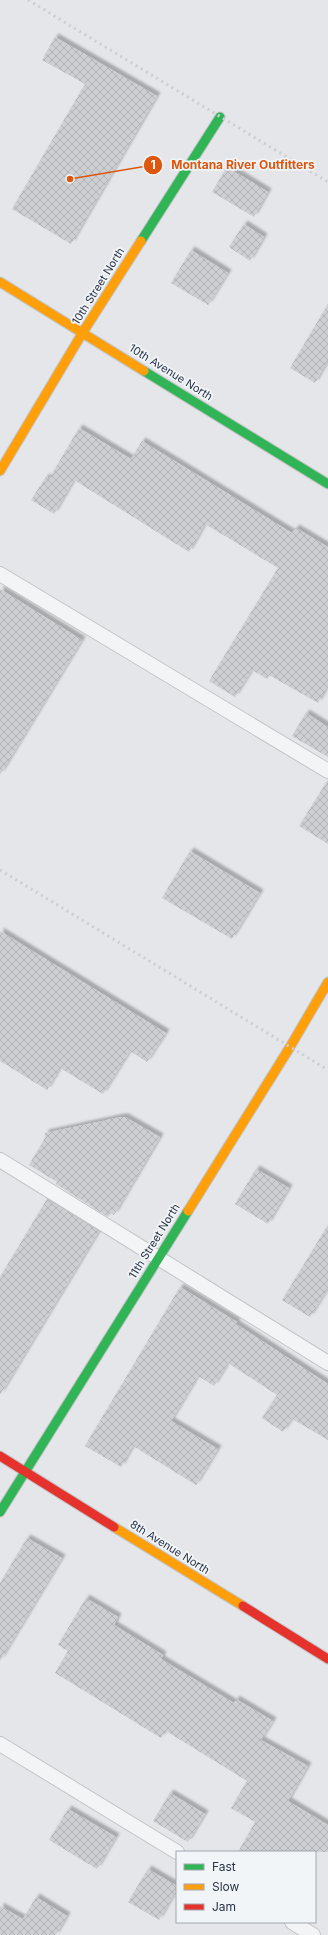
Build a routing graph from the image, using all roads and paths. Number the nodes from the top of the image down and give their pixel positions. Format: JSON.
{"nodes":[{"id":1,"x":220,"y":117,"type":"dead end"},
{"id":2,"x":0,"y":282,"type":"edge"},
{"id":3,"x":83,"y":332,"type":"junction"},
{"id":4,"x":0,"y":471,"type":"edge"},
{"id":5,"x":328,"y":484,"type":"edge"},
{"id":6,"x":0,"y":574,"type":"edge"},
{"id":7,"x":328,"y":771,"type":"edge"},
{"id":8,"x":328,"y":982,"type":"edge"},
{"id":9,"x":0,"y":1160,"type":"edge"},
{"id":10,"x":158,"y":1257,"type":"junction"},
{"id":11,"x":328,"y":1362,"type":"edge"},
{"id":12,"x":0,"y":1456,"type":"edge"},
{"id":13,"x":24,"y":1471,"type":"junction"},
{"id":14,"x":0,"y":1512,"type":"edge"},
{"id":15,"x":328,"y":1659,"type":"edge"},
{"id":16,"x":0,"y":1744,"type":"edge"},
{"id":17,"x":176,"y":1851,"type":"edge"},
{"id":18,"x":294,"y":1923,"type":"edge"},
{"id":19,"x":313,"y":1935,"type":"edge"}],
"edges":[{"from":1,"to":3,"type":"street","name":"10th Street North"},
{"from":2,"to":3,"type":"street","name":"10th Avenue North"},
{"from":3,"to":4,"type":"street","name":"10th Street North"},
{"from":3,"to":5,"type":"street","name":"10th Avenue North"},
{"from":6,"to":7,"type":"lane"},
{"from":8,"to":10,"type":"street","name":"11th Street North"},
{"from":9,"to":10,"type":"lane"},
{"from":10,"to":11,"type":"lane"},
{"from":10,"to":13,"type":"street","name":"11th Street North"},
{"from":12,"to":13,"type":"street","name":"8th Avenue North"},
{"from":13,"to":14,"type":"street","name":"11th Street North"},
{"from":13,"to":15,"type":"street","name":"8th Avenue North"},
{"from":16,"to":17,"type":"lane"},
{"from":18,"to":19,"type":"lane"}]}
